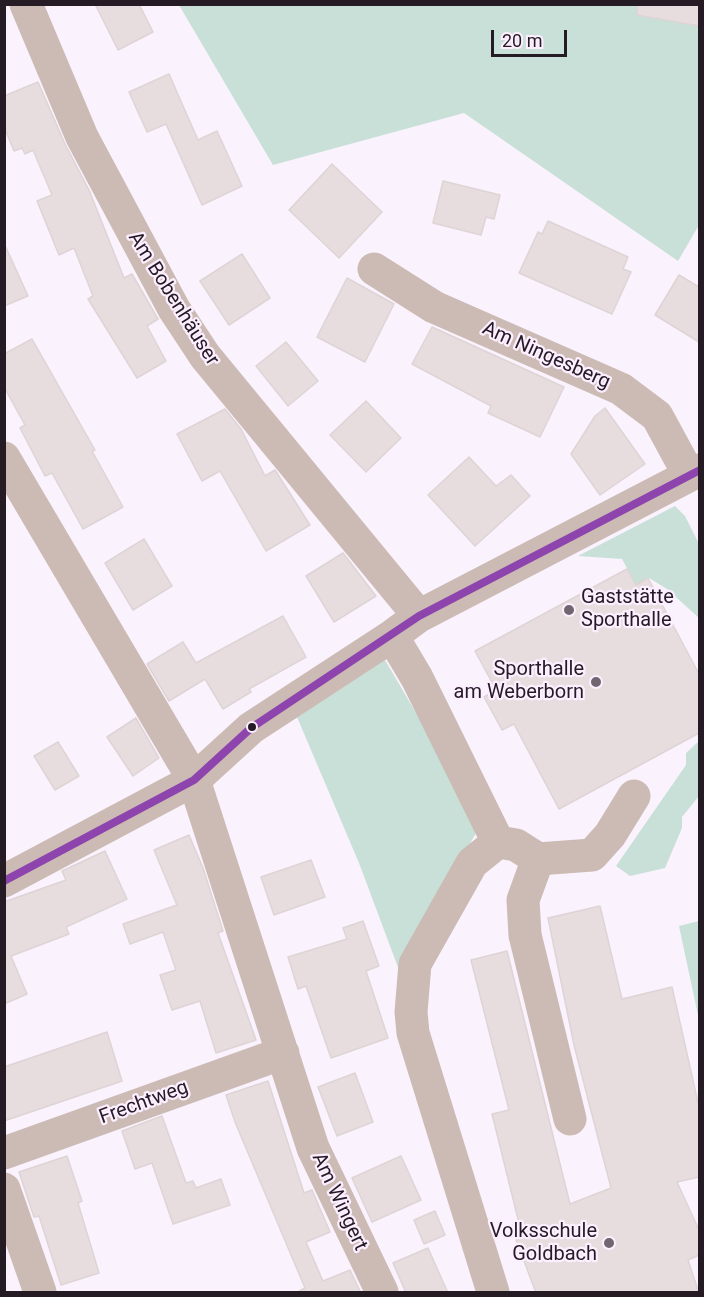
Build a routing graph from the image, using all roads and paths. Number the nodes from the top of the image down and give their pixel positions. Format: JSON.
{"nodes":[{"id":1,"x":26,"y":4,"type":"edge"},
{"id":2,"x":374,"y":269,"type":"dead end"},
{"id":3,"x":4,"y":458,"type":"edge"},
{"id":4,"x":694,"y":472,"type":"edge"},
{"id":5,"x":419,"y":616,"type":"junction"},
{"id":6,"x":392,"y":636,"type":"junction"},
{"id":7,"x":194,"y":780,"type":"junction"},
{"id":8,"x":634,"y":796,"type":"dead end"},
{"id":9,"x":498,"y":842,"type":"junction"},
{"id":10,"x":538,"y":859,"type":"junction"},
{"id":11,"x":4,"y":881,"type":"edge"},
{"id":12,"x":283,"y":1053,"type":"junction"},
{"id":13,"x":570,"y":1119,"type":"dead end"},
{"id":14,"x":4,"y":1153,"type":"edge"},
{"id":15,"x":4,"y":1189,"type":"edge"},
{"id":16,"x":40,"y":1293,"type":"edge"},
{"id":17,"x":382,"y":1293,"type":"edge"},
{"id":18,"x":493,"y":1293,"type":"edge"}],
"edges":[{"from":1,"to":5,"type":"street","name":"Am Bobenhäuser"},
{"from":2,"to":4,"type":"street","name":"Am Ningesberg"},
{"from":3,"to":7,"type":"street","name":"Am Wingert"},
{"from":4,"to":5,"type":"street"},
{"from":5,"to":6,"type":"street"},
{"from":6,"to":7,"type":"street"},
{"from":6,"to":9,"type":"street"},
{"from":7,"to":11,"type":"street"},
{"from":7,"to":12,"type":"street","name":"Am Wingert"},
{"from":8,"to":10,"type":"street"},
{"from":9,"to":10,"type":"street"},
{"from":9,"to":18,"type":"street"},
{"from":10,"to":13,"type":"street"},
{"from":12,"to":14,"type":"street","name":"Frechtweg"},
{"from":12,"to":17,"type":"street","name":"Am Wingert"},
{"from":15,"to":16,"type":"street"}]}
